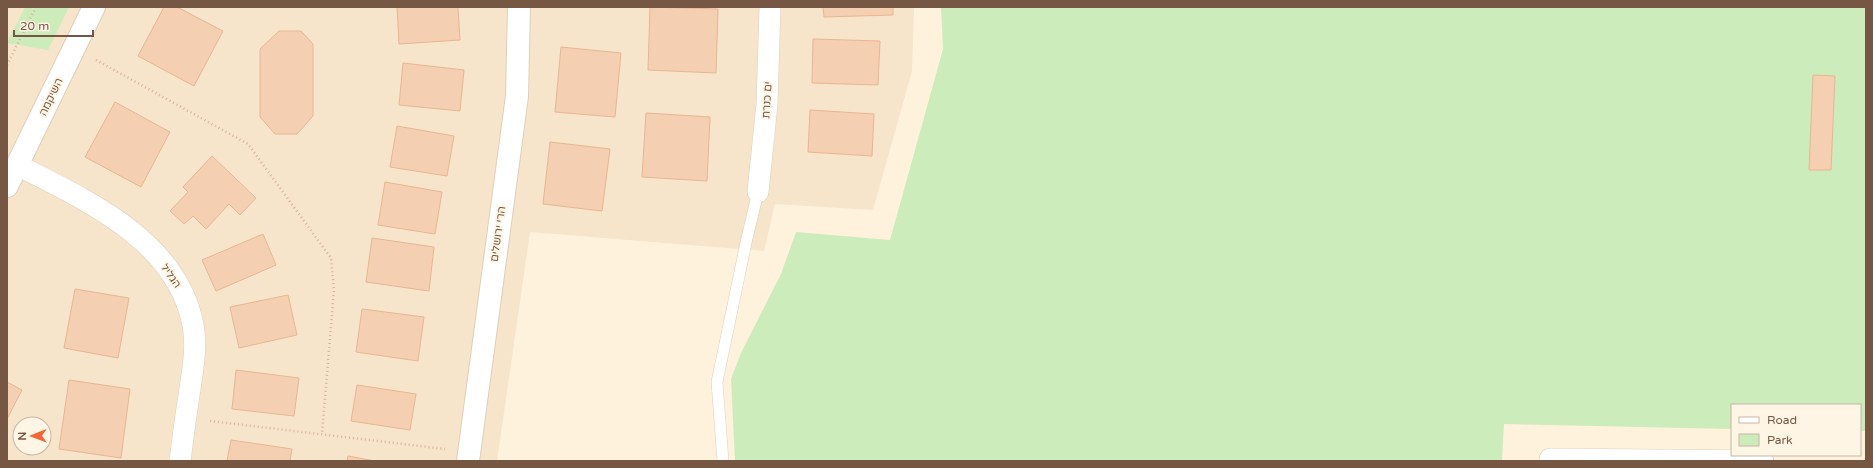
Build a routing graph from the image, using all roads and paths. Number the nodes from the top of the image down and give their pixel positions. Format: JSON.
{"nodes":[{"id":1,"x":36,"y":7,"type":"edge"},
{"id":2,"x":94,"y":7,"type":"edge"},
{"id":3,"x":519,"y":7,"type":"edge"},
{"id":4,"x":770,"y":7,"type":"edge"},
{"id":5,"x":74,"y":48,"type":"junction"},
{"id":6,"x":7,"y":64,"type":"edge"},
{"id":7,"x":17,"y":165,"type":"junction"},
{"id":8,"x":7,"y":186,"type":"edge"},
{"id":9,"x":758,"y":192,"type":"joint"},
{"id":10,"x":186,"y":419,"type":"junction"},
{"id":11,"x":322,"y":434,"type":"junction"},
{"id":12,"x":469,"y":457,"type":"edge"},
{"id":13,"x":180,"y":461,"type":"edge"},
{"id":14,"x":723,"y":461,"type":"edge"},
{"id":15,"x":1550,"y":461,"type":"edge"},
{"id":16,"x":1763,"y":461,"type":"edge"}],
"edges":[{"from":1,"to":6,"type":"path"},
{"from":2,"to":5,"type":"street","name":"השיקמה"},
{"from":3,"to":12,"type":"street","name":"הרי ירושלים"},
{"from":4,"to":9,"type":"street","name":"ים כנרת"},
{"from":5,"to":7,"type":"street","name":"השיקמה"},
{"from":5,"to":11,"type":"path"},
{"from":7,"to":8,"type":"street","name":"השיקמה"},
{"from":7,"to":10,"type":"street","name":"הגליל"},
{"from":9,"to":14,"type":"lane"},
{"from":10,"to":11,"type":"path"},
{"from":10,"to":13,"type":"street","name":"הגליל"},
{"from":11,"to":12,"type":"path"},
{"from":15,"to":16,"type":"street"}]}
